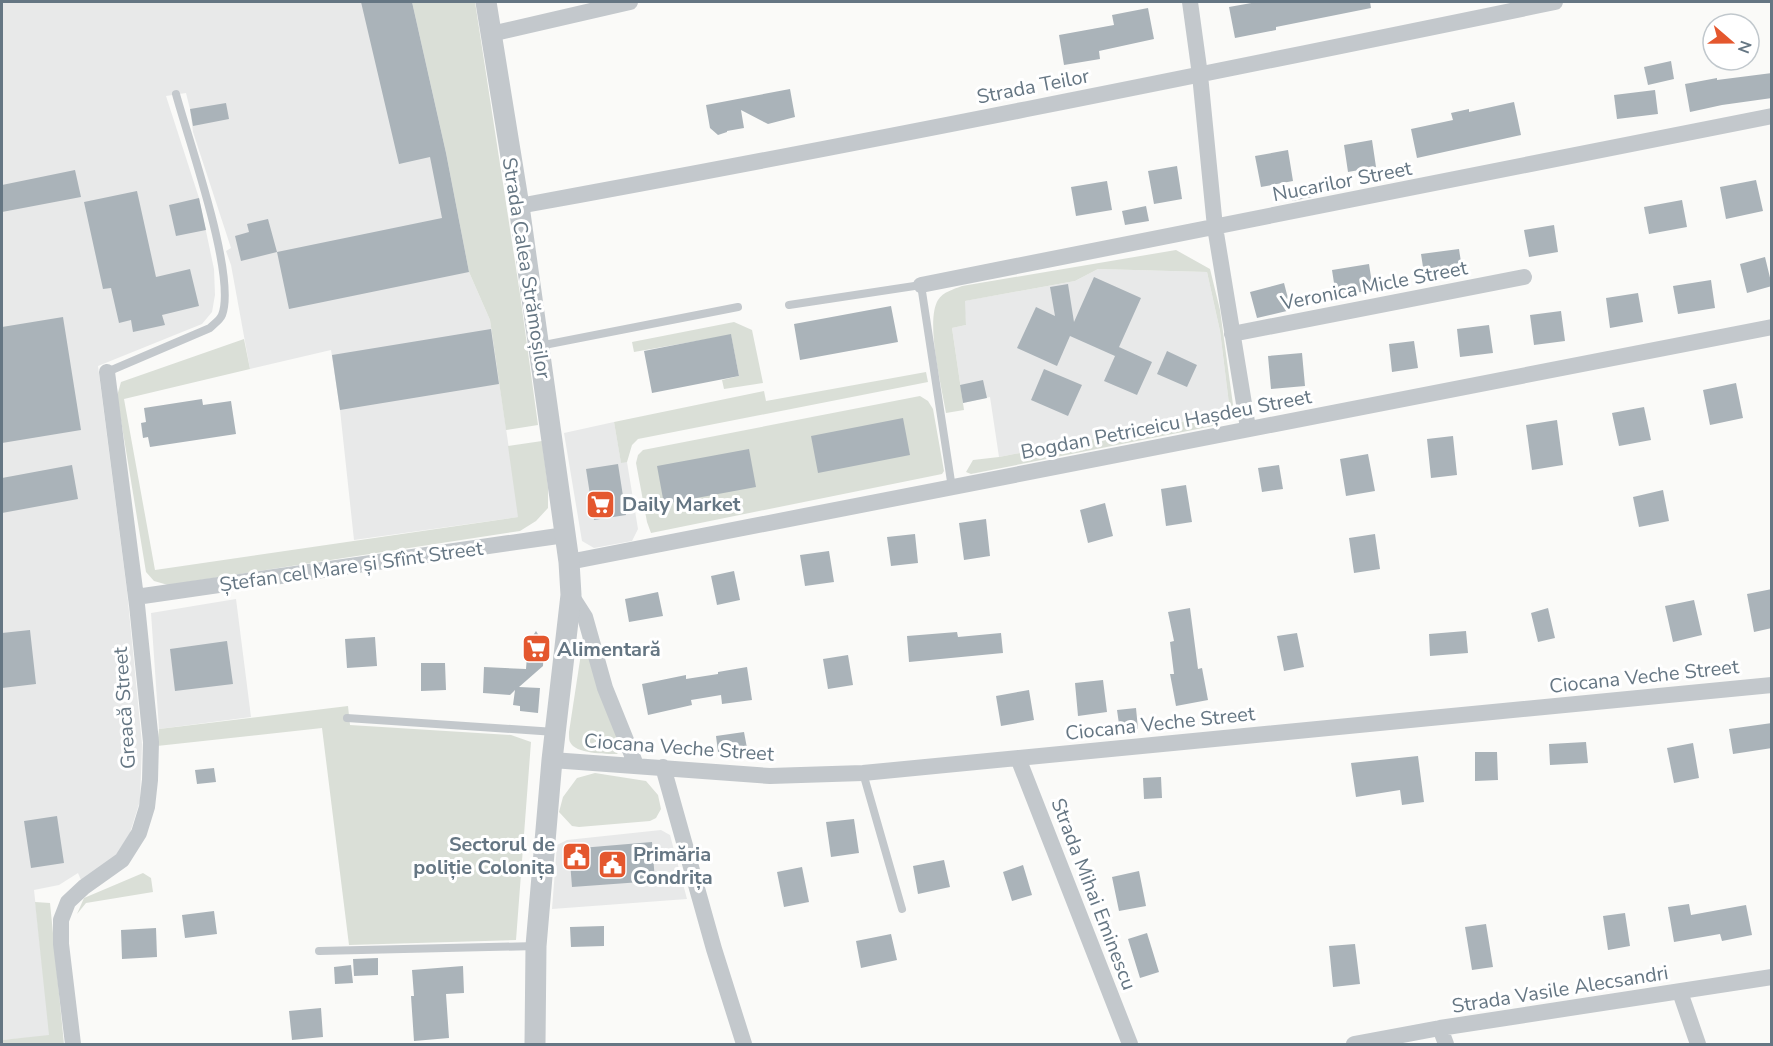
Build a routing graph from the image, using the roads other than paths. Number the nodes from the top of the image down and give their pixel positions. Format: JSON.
{"nodes":[{"id":1,"x":486,"y":2,"type":"edge"},
{"id":2,"x":630,"y":2,"type":"edge"},
{"id":3,"x":1190,"y":2,"type":"edge"},
{"id":4,"x":1555,"y":2,"type":"edge"},
{"id":5,"x":491,"y":34,"type":"junction"},
{"id":6,"x":1200,"y":75,"type":"junction"},
{"id":7,"x":176,"y":94,"type":"dead end"},
{"id":8,"x":1772,"y":116,"type":"edge"},
{"id":9,"x":519,"y":206,"type":"junction"},
{"id":10,"x":1215,"y":227,"type":"junction"},
{"id":11,"x":1524,"y":278,"type":"dead end"},
{"id":12,"x":921,"y":285,"type":"junction"},
{"id":13,"x":789,"y":305,"type":"dead end"},
{"id":14,"x":738,"y":307,"type":"dead end"},
{"id":15,"x":1772,"y":327,"type":"edge"},
{"id":16,"x":1232,"y":334,"type":"junction"},
{"id":17,"x":539,"y":345,"type":"junction"},
{"id":18,"x":107,"y":372,"type":"joint"},
{"id":19,"x":1248,"y":428,"type":"junction"},
{"id":20,"x":952,"y":488,"type":"junction"},
{"id":21,"x":565,"y":535,"type":"junction"},
{"id":22,"x":569,"y":562,"type":"junction"},
{"id":23,"x":571,"y":595,"type":"junction"},
{"id":24,"x":136,"y":597,"type":"junction"},
{"id":25,"x":1772,"y":685,"type":"edge"},
{"id":26,"x":347,"y":718,"type":"dead end"},
{"id":27,"x":555,"y":732,"type":"junction"},
{"id":28,"x":1018,"y":758,"type":"junction"},
{"id":29,"x":552,"y":760,"type":"junction"},
{"id":30,"x":636,"y":765,"type":"junction"},
{"id":31,"x":663,"y":767,"type":"junction"},
{"id":32,"x":863,"y":773,"type":"junction"},
{"id":33,"x":902,"y":909,"type":"dead end"},
{"id":34,"x":536,"y":946,"type":"junction"},
{"id":35,"x":319,"y":951,"type":"dead end"},
{"id":36,"x":1772,"y":977,"type":"edge"},
{"id":37,"x":1680,"y":992,"type":"junction"},
{"id":38,"x":1440,"y":1028,"type":"junction"},
{"id":39,"x":73,"y":1044,"type":"edge"},
{"id":40,"x":535,"y":1044,"type":"edge"},
{"id":41,"x":744,"y":1044,"type":"edge"},
{"id":42,"x":1130,"y":1044,"type":"edge"},
{"id":43,"x":1354,"y":1044,"type":"edge"},
{"id":44,"x":1446,"y":1044,"type":"edge"},
{"id":45,"x":1698,"y":1044,"type":"edge"}],
"edges":[{"from":1,"to":5,"type":"street","name":"Strada Calea Strămoșilor"},
{"from":2,"to":5,"type":"street"},
{"from":3,"to":6,"type":"street"},
{"from":4,"to":6,"type":"street","name":"Strada Teilor"},
{"from":5,"to":9,"type":"street","name":"Strada Calea Strămoșilor"},
{"from":6,"to":9,"type":"street","name":"Strada Teilor"},
{"from":6,"to":10,"type":"street"},
{"from":7,"to":18,"type":"lane"},
{"from":8,"to":10,"type":"street","name":"Nucarilor Street"},
{"from":9,"to":17,"type":"street","name":"Strada Calea Strămoșilor"},
{"from":10,"to":12,"type":"street","name":"Nucarilor Street"},
{"from":10,"to":16,"type":"street"},
{"from":11,"to":16,"type":"street","name":"Veronica Micle Street"},
{"from":12,"to":13,"type":"lane"},
{"from":12,"to":20,"type":"lane"},
{"from":14,"to":17,"type":"lane"},
{"from":15,"to":19,"type":"street","name":"Bogdan Petriceicu Hașdeu Street"},
{"from":16,"to":19,"type":"street"},
{"from":17,"to":21,"type":"street","name":"Strada Calea Strămoșilor"},
{"from":18,"to":24,"type":"street","name":"Greacă Street"},
{"from":19,"to":20,"type":"street","name":"Bogdan Petriceicu Hașdeu Street"},
{"from":20,"to":22,"type":"street","name":"Bogdan Petriceicu Hașdeu Street"},
{"from":21,"to":22,"type":"street","name":"Strada Calea Strămoșilor"},
{"from":21,"to":24,"type":"street","name":"Ștefan cel Mare și Sfînt Street"},
{"from":22,"to":23,"type":"street"},
{"from":23,"to":27,"type":"street"},
{"from":23,"to":30,"type":"street"},
{"from":24,"to":39,"type":"street","name":"Greacă Street"},
{"from":25,"to":28,"type":"street","name":"Ciocana Veche Street"},
{"from":26,"to":27,"type":"lane"},
{"from":27,"to":29,"type":"street"},
{"from":28,"to":32,"type":"street","name":"Ciocana Veche Street"},
{"from":28,"to":42,"type":"street","name":"Strada Mihai Eminescu"},
{"from":29,"to":30,"type":"street","name":"Ciocana Veche Street"},
{"from":29,"to":34,"type":"street"},
{"from":30,"to":31,"type":"street","name":"Ciocana Veche Street"},
{"from":31,"to":32,"type":"street","name":"Ciocana Veche Street"},
{"from":31,"to":41,"type":"street"},
{"from":32,"to":33,"type":"lane"},
{"from":34,"to":35,"type":"lane"},
{"from":34,"to":40,"type":"street"},
{"from":36,"to":37,"type":"street","name":"Strada Vasile Alecsandri"},
{"from":37,"to":38,"type":"street","name":"Strada Vasile Alecsandri"},
{"from":37,"to":45,"type":"street"},
{"from":38,"to":43,"type":"street","name":"Strada Vasile Alecsandri"},
{"from":38,"to":44,"type":"street"}]}
